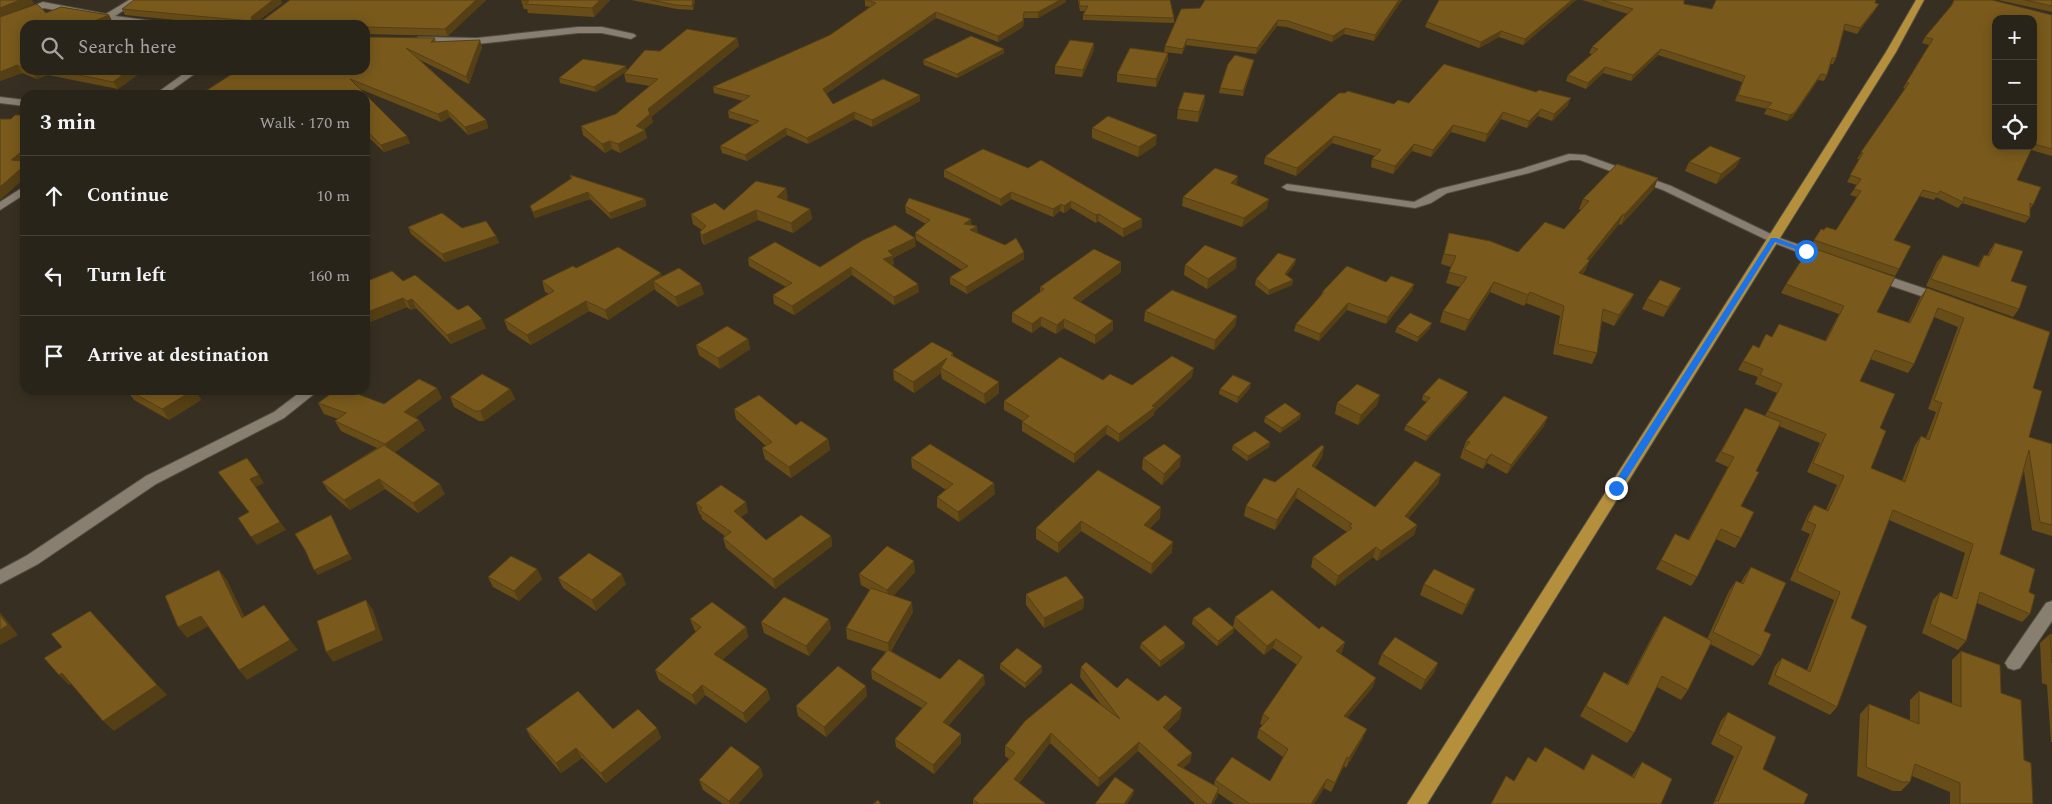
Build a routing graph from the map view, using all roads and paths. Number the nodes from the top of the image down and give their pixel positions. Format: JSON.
{"nodes":[{"id":1,"x":135,"y":0,"type":"edge"},
{"id":2,"x":1920,"y":0,"type":"edge"},
{"id":3,"x":39,"y":3,"type":"edge"},
{"id":4,"x":107,"y":17,"type":"junction"},
{"id":5,"x":127,"y":20,"type":"edge"},
{"id":6,"x":0,"y":22,"type":"edge"},
{"id":7,"x":631,"y":36,"type":"dead end"},
{"id":8,"x":410,"y":40,"type":"edge"},
{"id":9,"x":188,"y":75,"type":"edge"},
{"id":10,"x":166,"y":90,"type":"edge"},
{"id":11,"x":0,"y":100,"type":"edge"},
{"id":12,"x":20,"y":102,"type":"edge"},
{"id":13,"x":1287,"y":187,"type":"dead end"},
{"id":14,"x":20,"y":192,"type":"edge"},
{"id":15,"x":0,"y":206,"type":"edge"},
{"id":16,"x":1773,"y":239,"type":"junction"},
{"id":17,"x":1838,"y":262,"type":"edge"},
{"id":18,"x":1865,"y":272,"type":"edge"},
{"id":19,"x":1947,"y":300,"type":"edge"},
{"id":20,"x":305,"y":395,"type":"edge"},
{"id":21,"x":0,"y":578,"type":"edge"},
{"id":22,"x":2052,"y":608,"type":"edge"},
{"id":23,"x":2014,"y":662,"type":"dead end"},
{"id":24,"x":1416,"y":804,"type":"edge"}],
"edges":[{"from":1,"to":4,"type":"street"},
{"from":2,"to":16,"type":"main road"},
{"from":3,"to":4,"type":"street"},
{"from":3,"to":6,"type":"street"},
{"from":4,"to":5,"type":"street"},
{"from":7,"to":8,"type":"street"},
{"from":9,"to":10,"type":"street"},
{"from":11,"to":12,"type":"street"},
{"from":13,"to":16,"type":"street"},
{"from":14,"to":15,"type":"street"},
{"from":16,"to":17,"type":"street"},
{"from":16,"to":24,"type":"main road"},
{"from":18,"to":19,"type":"street"},
{"from":20,"to":21,"type":"street"},
{"from":22,"to":23,"type":"street"}]}
